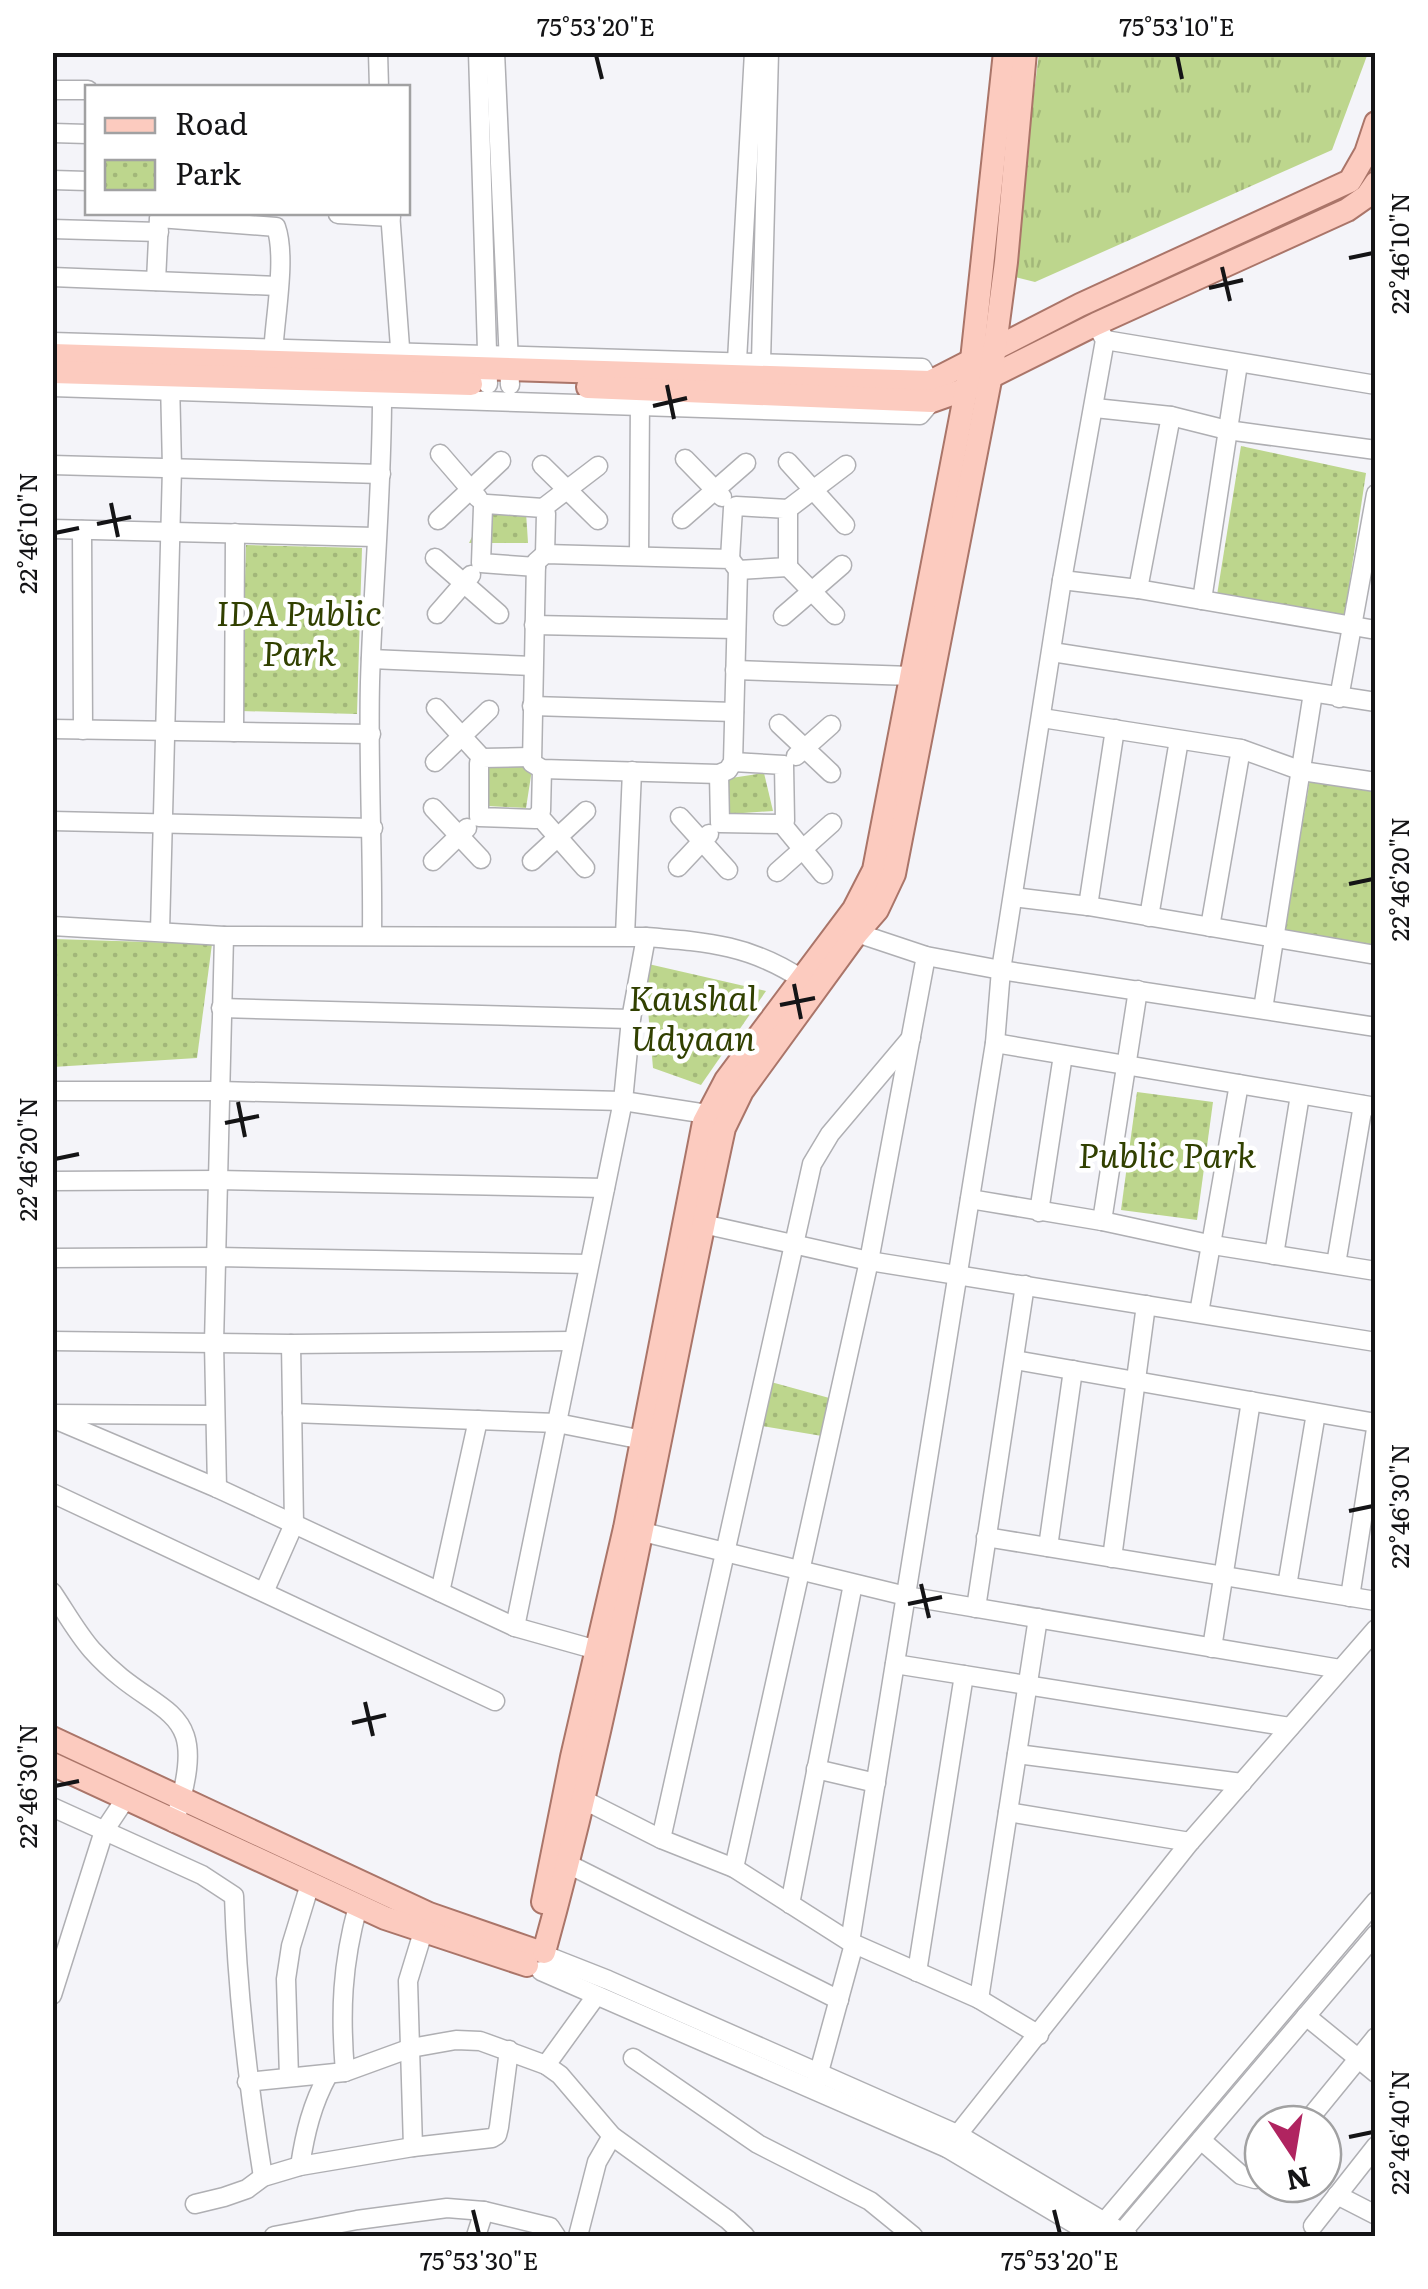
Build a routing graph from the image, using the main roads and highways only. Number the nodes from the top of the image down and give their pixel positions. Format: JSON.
{"nodes":[{"id":1,"x":1005,"y":52,"type":"edge"},
{"id":2,"x":1026,"y":52,"type":"edge"},
{"id":3,"x":1376,"y":123,"type":"edge"},
{"id":4,"x":1376,"y":183,"type":"edge"},
{"id":5,"x":995,"y":348,"type":"junction"},
{"id":6,"x":52,"y":355,"type":"edge"},
{"id":7,"x":982,"y":368,"type":"junction"},
{"id":8,"x":499,"y":370,"type":"junction"},
{"id":9,"x":52,"y":372,"type":"edge"},
{"id":10,"x":966,"y":389,"type":"junction"},
{"id":11,"x":931,"y":392,"type":"junction"},
{"id":12,"x":52,"y":1738,"type":"edge"},
{"id":13,"x":52,"y":1764,"type":"edge"},
{"id":14,"x":426,"y":1923,"type":"junction"},
{"id":15,"x":538,"y":1957,"type":"junction"}],
"edges":[{"from":1,"to":7,"type":"main road"},
{"from":2,"to":5,"type":"main road"},
{"from":3,"to":5,"type":"main road"},
{"from":4,"to":7,"type":"main road"},
{"from":5,"to":7,"type":"main road"},
{"from":6,"to":8,"type":"main road"},
{"from":7,"to":10,"type":"main road"},
{"from":7,"to":11,"type":"main road"},
{"from":7,"to":15,"type":"main road"},
{"from":8,"to":9,"type":"main road"},
{"from":8,"to":11,"type":"main road"},
{"from":8,"to":11,"type":"main road"},
{"from":10,"to":11,"type":"main road"},
{"from":10,"to":15,"type":"main road"},
{"from":12,"to":14,"type":"main road"},
{"from":13,"to":14,"type":"main road"},
{"from":14,"to":15,"type":"main road"}]}
